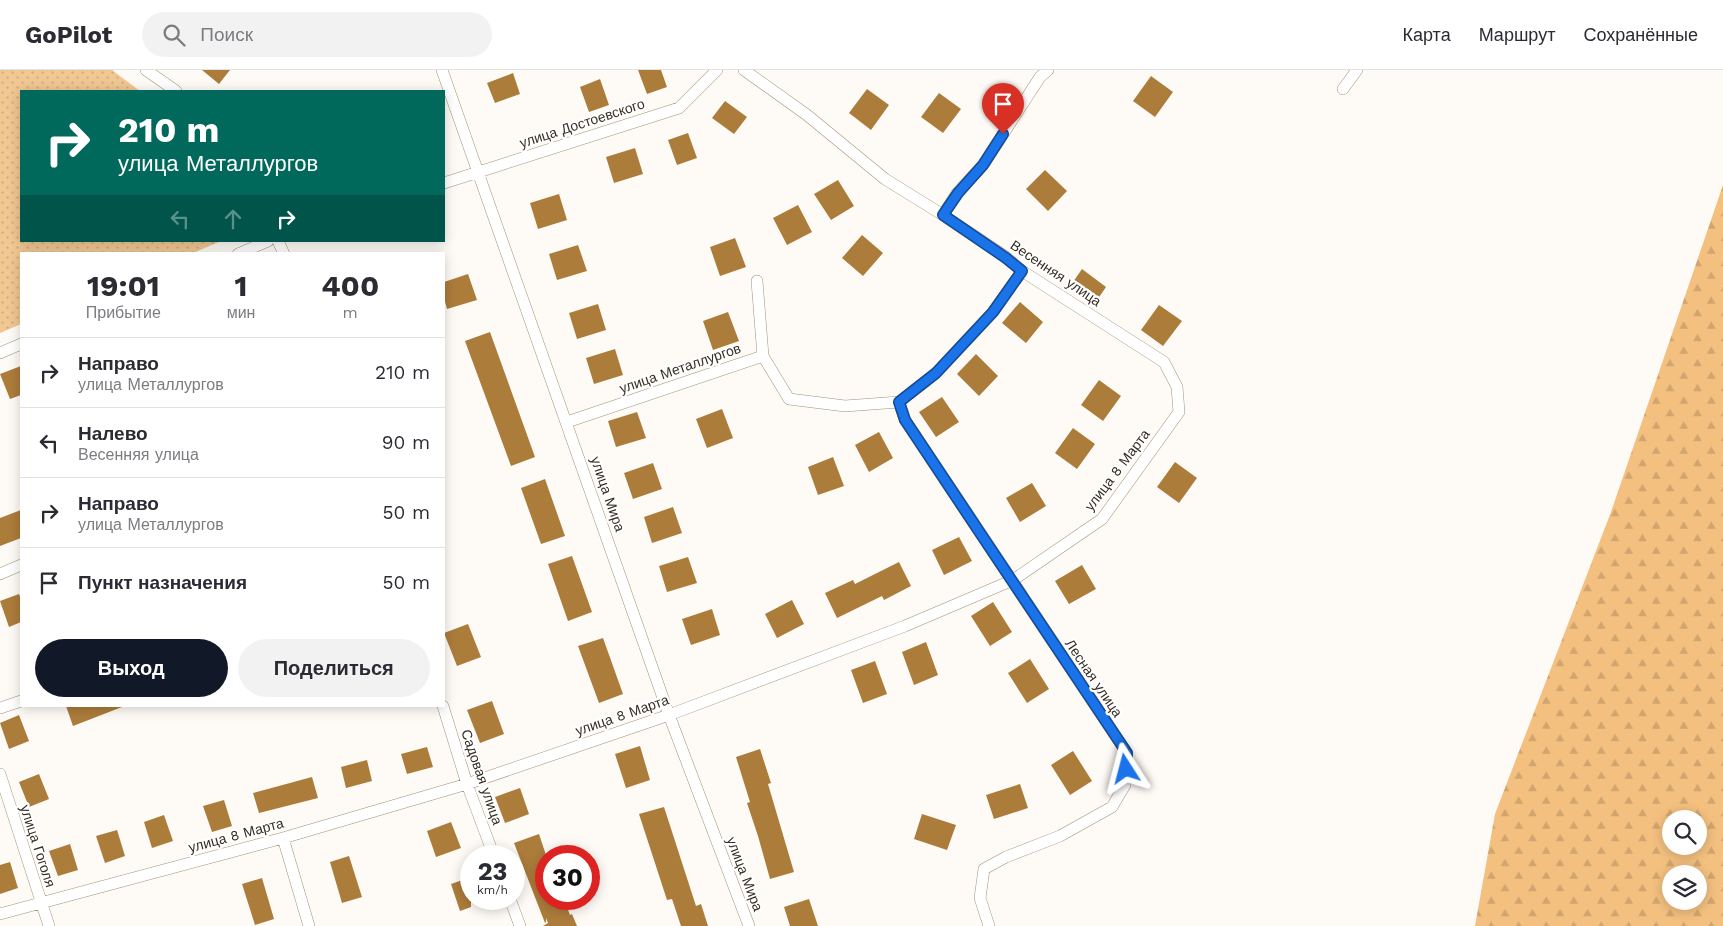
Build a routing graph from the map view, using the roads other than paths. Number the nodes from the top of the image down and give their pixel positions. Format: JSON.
{"nodes":[{"id":1,"x":146,"y":70,"type":"edge"},
{"id":2,"x":442,"y":70,"type":"edge"},
{"id":3,"x":717,"y":70,"type":"edge"},
{"id":4,"x":744,"y":70,"type":"edge"},
{"id":5,"x":1048,"y":70,"type":"edge"},
{"id":6,"x":1357,"y":70,"type":"edge"},
{"id":7,"x":1343,"y":89,"type":"dead end"},
{"id":8,"x":175,"y":90,"type":"edge"},
{"id":9,"x":479,"y":171,"type":"junction"},
{"id":10,"x":445,"y":183,"type":"edge"},
{"id":11,"x":943,"y":215,"type":"junction"},
{"id":12,"x":266,"y":242,"type":"edge"},
{"id":13,"x":243,"y":252,"type":"edge"},
{"id":14,"x":1022,"y":271,"type":"junction"},
{"id":15,"x":757,"y":281,"type":"dead end"},
{"id":16,"x":20,"y":344,"type":"edge"},
{"id":17,"x":0,"y":353,"type":"edge"},
{"id":18,"x":763,"y":356,"type":"junction"},
{"id":19,"x":899,"y":402,"type":"junction"},
{"id":20,"x":1179,"y":412,"type":"joint"},
{"id":21,"x":567,"y":422,"type":"junction"},
{"id":22,"x":20,"y":566,"type":"edge"},
{"id":23,"x":0,"y":574,"type":"edge"},
{"id":24,"x":1013,"y":580,"type":"junction"},
{"id":25,"x":20,"y":701,"type":"edge"},
{"id":26,"x":443,"y":707,"type":"edge"},
{"id":27,"x":0,"y":708,"type":"edge"},
{"id":28,"x":669,"y":715,"type":"junction"},
{"id":29,"x":0,"y":774,"type":"edge"},
{"id":30,"x":467,"y":784,"type":"junction"},
{"id":31,"x":283,"y":838,"type":"junction"},
{"id":32,"x":490,"y":845,"type":"edge"},
{"id":33,"x":41,"y":902,"type":"junction"},
{"id":34,"x":514,"y":910,"type":"edge"},
{"id":35,"x":0,"y":914,"type":"edge"},
{"id":36,"x":49,"y":926,"type":"edge"},
{"id":37,"x":309,"y":926,"type":"edge"},
{"id":38,"x":520,"y":926,"type":"edge"},
{"id":39,"x":749,"y":926,"type":"edge"},
{"id":40,"x":989,"y":926,"type":"edge"}],
"edges":[{"from":1,"to":8,"type":"street"},
{"from":2,"to":9,"type":"street","name":"улица Мира"},
{"from":3,"to":9,"type":"street","name":"улица Достоевского"},
{"from":4,"to":11,"type":"street","name":"Весенняя улица"},
{"from":5,"to":11,"type":"street"},
{"from":6,"to":7,"type":"street"},
{"from":9,"to":10,"type":"street","name":"улица Достоевского"},
{"from":9,"to":21,"type":"street","name":"улица Мира"},
{"from":11,"to":14,"type":"street","name":"Весенняя улица"},
{"from":12,"to":13,"type":"street"},
{"from":14,"to":19,"type":"street"},
{"from":14,"to":20,"type":"street","name":"Весенняя улица"},
{"from":15,"to":18,"type":"street"},
{"from":16,"to":17,"type":"street"},
{"from":18,"to":19,"type":"street","name":"улица Металлургов"},
{"from":18,"to":21,"type":"street","name":"улица Металлургов"},
{"from":19,"to":24,"type":"street","name":"Лесная улица"},
{"from":20,"to":24,"type":"street","name":"улица 8 Марта"},
{"from":21,"to":28,"type":"street","name":"улица Мира"},
{"from":22,"to":23,"type":"street"},
{"from":24,"to":28,"type":"street","name":"улица 8 Марта"},
{"from":24,"to":40,"type":"street","name":"Лесная улица"},
{"from":25,"to":27,"type":"street"},
{"from":26,"to":30,"type":"street","name":"Садовая улица"},
{"from":28,"to":30,"type":"street","name":"улица 8 Марта"},
{"from":28,"to":39,"type":"street","name":"улица Мира"},
{"from":29,"to":33,"type":"street","name":"улица Гоголя"},
{"from":30,"to":31,"type":"street","name":"улица 8 Марта"},
{"from":30,"to":32,"type":"street","name":"Садовая улица"},
{"from":31,"to":33,"type":"street","name":"улица 8 Марта"},
{"from":31,"to":37,"type":"street"},
{"from":33,"to":35,"type":"street","name":"улица 8 Марта"},
{"from":33,"to":36,"type":"street","name":"улица Гоголя"},
{"from":34,"to":38,"type":"street"}]}
